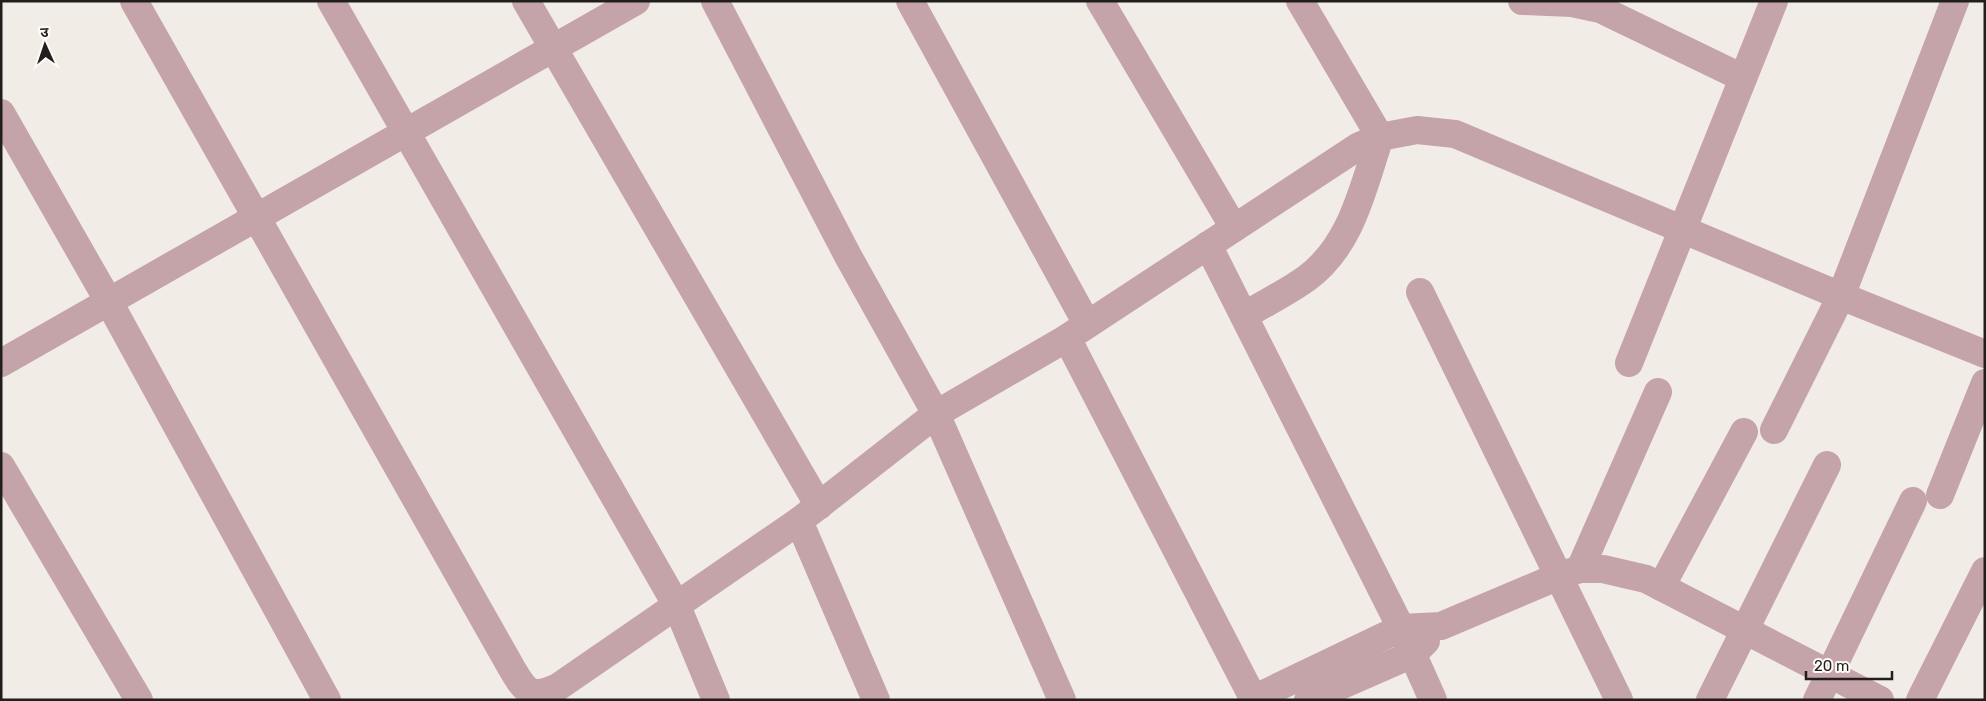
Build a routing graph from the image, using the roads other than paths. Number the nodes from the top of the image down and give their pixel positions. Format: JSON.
{"nodes":[{"id":1,"x":134,"y":1,"type":"edge"},
{"id":2,"x":331,"y":1,"type":"edge"},
{"id":3,"x":526,"y":1,"type":"edge"},
{"id":4,"x":636,"y":1,"type":"edge"},
{"id":5,"x":715,"y":1,"type":"edge"},
{"id":6,"x":910,"y":1,"type":"edge"},
{"id":7,"x":1100,"y":1,"type":"edge"},
{"id":8,"x":1300,"y":1,"type":"edge"},
{"id":9,"x":1522,"y":1,"type":"edge"},
{"id":10,"x":1774,"y":1,"type":"edge"},
{"id":11,"x":1955,"y":1,"type":"edge"},
{"id":12,"x":554,"y":49,"type":"junction"},
{"id":13,"x":1743,"y":78,"type":"junction"},
{"id":14,"x":1,"y":113,"type":"edge"},
{"id":15,"x":407,"y":132,"type":"junction"},
{"id":16,"x":1380,"y":137,"type":"junction"},
{"id":17,"x":257,"y":218,"type":"junction"},
{"id":18,"x":1234,"y":228,"type":"junction"},
{"id":19,"x":1682,"y":230,"type":"junction"},
{"id":20,"x":1208,"y":245,"type":"junction"},
{"id":21,"x":1420,"y":292,"type":"dead end"},
{"id":22,"x":1841,"y":296,"type":"junction"},
{"id":23,"x":109,"y":302,"type":"junction"},
{"id":24,"x":1244,"y":316,"type":"junction"},
{"id":25,"x":1077,"y":331,"type":"junction"},
{"id":26,"x":1985,"y":354,"type":"edge"},
{"id":27,"x":1,"y":363,"type":"edge"},
{"id":28,"x":1629,"y":363,"type":"dead end"},
{"id":29,"x":1985,"y":383,"type":"edge"},
{"id":30,"x":1658,"y":392,"type":"dead end"},
{"id":31,"x":936,"y":414,"type":"junction"},
{"id":32,"x":1774,"y":430,"type":"dead end"},
{"id":33,"x":1744,"y":432,"type":"dead end"},
{"id":34,"x":1827,"y":465,"type":"dead end"},
{"id":35,"x":1,"y":466,"type":"edge"},
{"id":36,"x":1940,"y":494,"type":"dead end"},
{"id":37,"x":1913,"y":501,"type":"dead end"},
{"id":38,"x":809,"y":514,"type":"junction"},
{"id":39,"x":1985,"y":571,"type":"edge"},
{"id":40,"x":1570,"y":572,"type":"junction"},
{"id":41,"x":1661,"y":587,"type":"junction"},
{"id":42,"x":676,"y":606,"type":"junction"},
{"id":43,"x":1441,"y":626,"type":"junction"},
{"id":44,"x":1401,"y":628,"type":"junction"},
{"id":45,"x":1745,"y":630,"type":"junction"},
{"id":46,"x":1413,"y":654,"type":"junction"},
{"id":47,"x":1830,"y":674,"type":"junction"},
{"id":48,"x":561,"y":693,"type":"edge"},
{"id":49,"x":1253,"y":699,"type":"edge"},
{"id":50,"x":139,"y":700,"type":"edge"},
{"id":51,"x":327,"y":700,"type":"edge"},
{"id":52,"x":716,"y":700,"type":"edge"},
{"id":53,"x":876,"y":700,"type":"edge"},
{"id":54,"x":1062,"y":700,"type":"edge"},
{"id":55,"x":1308,"y":700,"type":"edge"},
{"id":56,"x":1433,"y":700,"type":"edge"},
{"id":57,"x":1619,"y":700,"type":"edge"},
{"id":58,"x":1710,"y":700,"type":"edge"},
{"id":59,"x":1817,"y":700,"type":"edge"},
{"id":60,"x":1880,"y":700,"type":"edge"},
{"id":61,"x":1920,"y":700,"type":"edge"}],
"edges":[{"from":1,"to":17,"type":"street"},
{"from":2,"to":15,"type":"street"},
{"from":3,"to":12,"type":"street"},
{"from":4,"to":12,"type":"street"},
{"from":5,"to":31,"type":"street"},
{"from":6,"to":25,"type":"street"},
{"from":7,"to":18,"type":"street"},
{"from":8,"to":16,"type":"street"},
{"from":9,"to":13,"type":"street"},
{"from":10,"to":13,"type":"street"},
{"from":11,"to":22,"type":"street"},
{"from":12,"to":15,"type":"street"},
{"from":12,"to":38,"type":"street"},
{"from":13,"to":19,"type":"street"},
{"from":14,"to":23,"type":"street"},
{"from":15,"to":17,"type":"street"},
{"from":15,"to":42,"type":"street"},
{"from":16,"to":18,"type":"street"},
{"from":16,"to":19,"type":"street"},
{"from":16,"to":24,"type":"street"},
{"from":17,"to":23,"type":"street"},
{"from":17,"to":48,"type":"street"},
{"from":18,"to":20,"type":"street"},
{"from":19,"to":22,"type":"street"},
{"from":19,"to":28,"type":"street"},
{"from":20,"to":24,"type":"street"},
{"from":20,"to":25,"type":"street"},
{"from":21,"to":40,"type":"street"},
{"from":22,"to":26,"type":"street"},
{"from":22,"to":32,"type":"street"},
{"from":23,"to":27,"type":"street"},
{"from":23,"to":51,"type":"street"},
{"from":24,"to":44,"type":"street"},
{"from":25,"to":31,"type":"street"},
{"from":25,"to":49,"type":"street"},
{"from":29,"to":36,"type":"street"},
{"from":30,"to":40,"type":"street"},
{"from":31,"to":38,"type":"street"},
{"from":31,"to":54,"type":"street"},
{"from":33,"to":41,"type":"street"},
{"from":34,"to":45,"type":"street"},
{"from":35,"to":50,"type":"street"},
{"from":37,"to":47,"type":"street"},
{"from":38,"to":42,"type":"street"},
{"from":38,"to":53,"type":"street"},
{"from":39,"to":61,"type":"street"},
{"from":40,"to":41,"type":"street"},
{"from":40,"to":43,"type":"street"},
{"from":40,"to":57,"type":"street"},
{"from":41,"to":45,"type":"street"},
{"from":42,"to":48,"type":"street"},
{"from":42,"to":52,"type":"street"},
{"from":43,"to":44,"type":"street"},
{"from":43,"to":46,"type":"street"},
{"from":44,"to":46,"type":"street"},
{"from":44,"to":49,"type":"street"},
{"from":45,"to":47,"type":"street"},
{"from":45,"to":58,"type":"street"},
{"from":46,"to":55,"type":"street"},
{"from":46,"to":56,"type":"street"},
{"from":47,"to":59,"type":"street"},
{"from":47,"to":60,"type":"street"}]}
